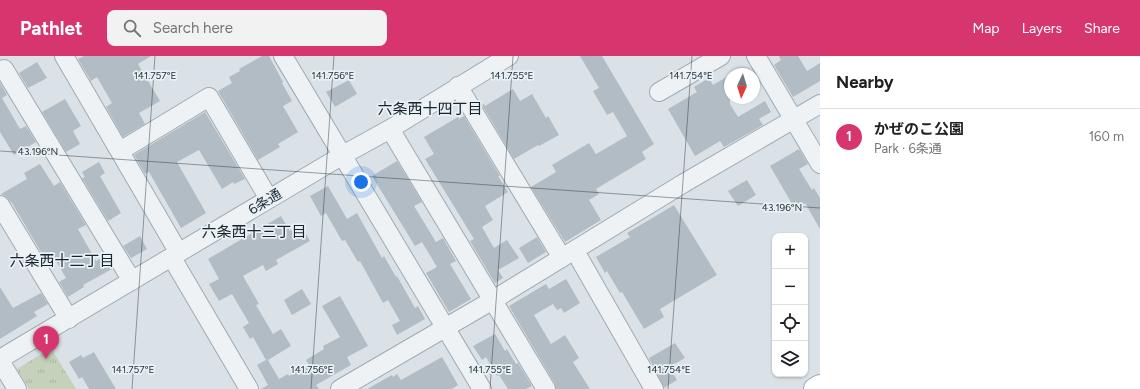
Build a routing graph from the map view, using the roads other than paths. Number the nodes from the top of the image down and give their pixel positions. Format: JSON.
{"nodes":[{"id":1,"x":64,"y":56,"type":"edge"},
{"id":2,"x":283,"y":56,"type":"edge"},
{"id":3,"x":509,"y":56,"type":"edge"},
{"id":4,"x":721,"y":56,"type":"edge"},
{"id":5,"x":756,"y":56,"type":"edge"},
{"id":6,"x":4,"y":69,"type":"dead end"},
{"id":7,"x":458,"y":86,"type":"junction"},
{"id":8,"x":659,"y":92,"type":"dead end"},
{"id":9,"x":820,"y":104,"type":"edge"},
{"id":10,"x":794,"y":120,"type":"junction"},
{"id":11,"x":390,"y":129,"type":"junction"},
{"id":12,"x":120,"y":151,"type":"junction"},
{"id":13,"x":343,"y":155,"type":"junction"},
{"id":14,"x":820,"y":164,"type":"edge"},
{"id":15,"x":270,"y":199,"type":"junction"},
{"id":16,"x":0,"y":205,"type":"edge"},
{"id":17,"x":569,"y":254,"type":"junction"},
{"id":18,"x":176,"y":255,"type":"junction"},
{"id":19,"x":132,"y":281,"type":"junction"},
{"id":20,"x":493,"y":300,"type":"junction"},
{"id":21,"x":69,"y":319,"type":"junction"},
{"id":22,"x":445,"y":327,"type":"junction"},
{"id":23,"x":0,"y":360,"type":"edge"},
{"id":24,"x":820,"y":386,"type":"edge"},
{"id":25,"x":17,"y":389,"type":"edge"},
{"id":26,"x":249,"y":389,"type":"edge"},
{"id":27,"x":340,"y":389,"type":"edge"},
{"id":28,"x":482,"y":389,"type":"edge"},
{"id":29,"x":546,"y":389,"type":"edge"},
{"id":30,"x":654,"y":389,"type":"edge"},
{"id":31,"x":815,"y":389,"type":"edge"}],
"edges":[{"from":1,"to":12,"type":"street"},
{"from":2,"to":13,"type":"street"},
{"from":3,"to":7,"type":"street","name":"6条通"},
{"from":4,"to":8,"type":"street"},
{"from":5,"to":10,"type":"street"},
{"from":6,"to":19,"type":"street"},
{"from":7,"to":11,"type":"street","name":"6条通"},
{"from":7,"to":17,"type":"street"},
{"from":9,"to":10,"type":"street"},
{"from":10,"to":14,"type":"street"},
{"from":10,"to":17,"type":"street"},
{"from":11,"to":13,"type":"street","name":"6条通"},
{"from":11,"to":20,"type":"street"},
{"from":12,"to":15,"type":"street"},
{"from":12,"to":18,"type":"street"},
{"from":13,"to":15,"type":"street","name":"6条通"},
{"from":13,"to":22,"type":"street"},
{"from":15,"to":18,"type":"street","name":"6条通"},
{"from":16,"to":21,"type":"street"},
{"from":17,"to":20,"type":"street"},
{"from":17,"to":30,"type":"street"},
{"from":18,"to":19,"type":"street","name":"6条通"},
{"from":18,"to":26,"type":"street"},
{"from":19,"to":21,"type":"street","name":"6条通"},
{"from":20,"to":22,"type":"street"},
{"from":20,"to":29,"type":"street"},
{"from":21,"to":23,"type":"street","name":"6条通"},
{"from":22,"to":27,"type":"street"},
{"from":22,"to":28,"type":"street"},
{"from":23,"to":25,"type":"street"},
{"from":24,"to":31,"type":"main road"}]}
